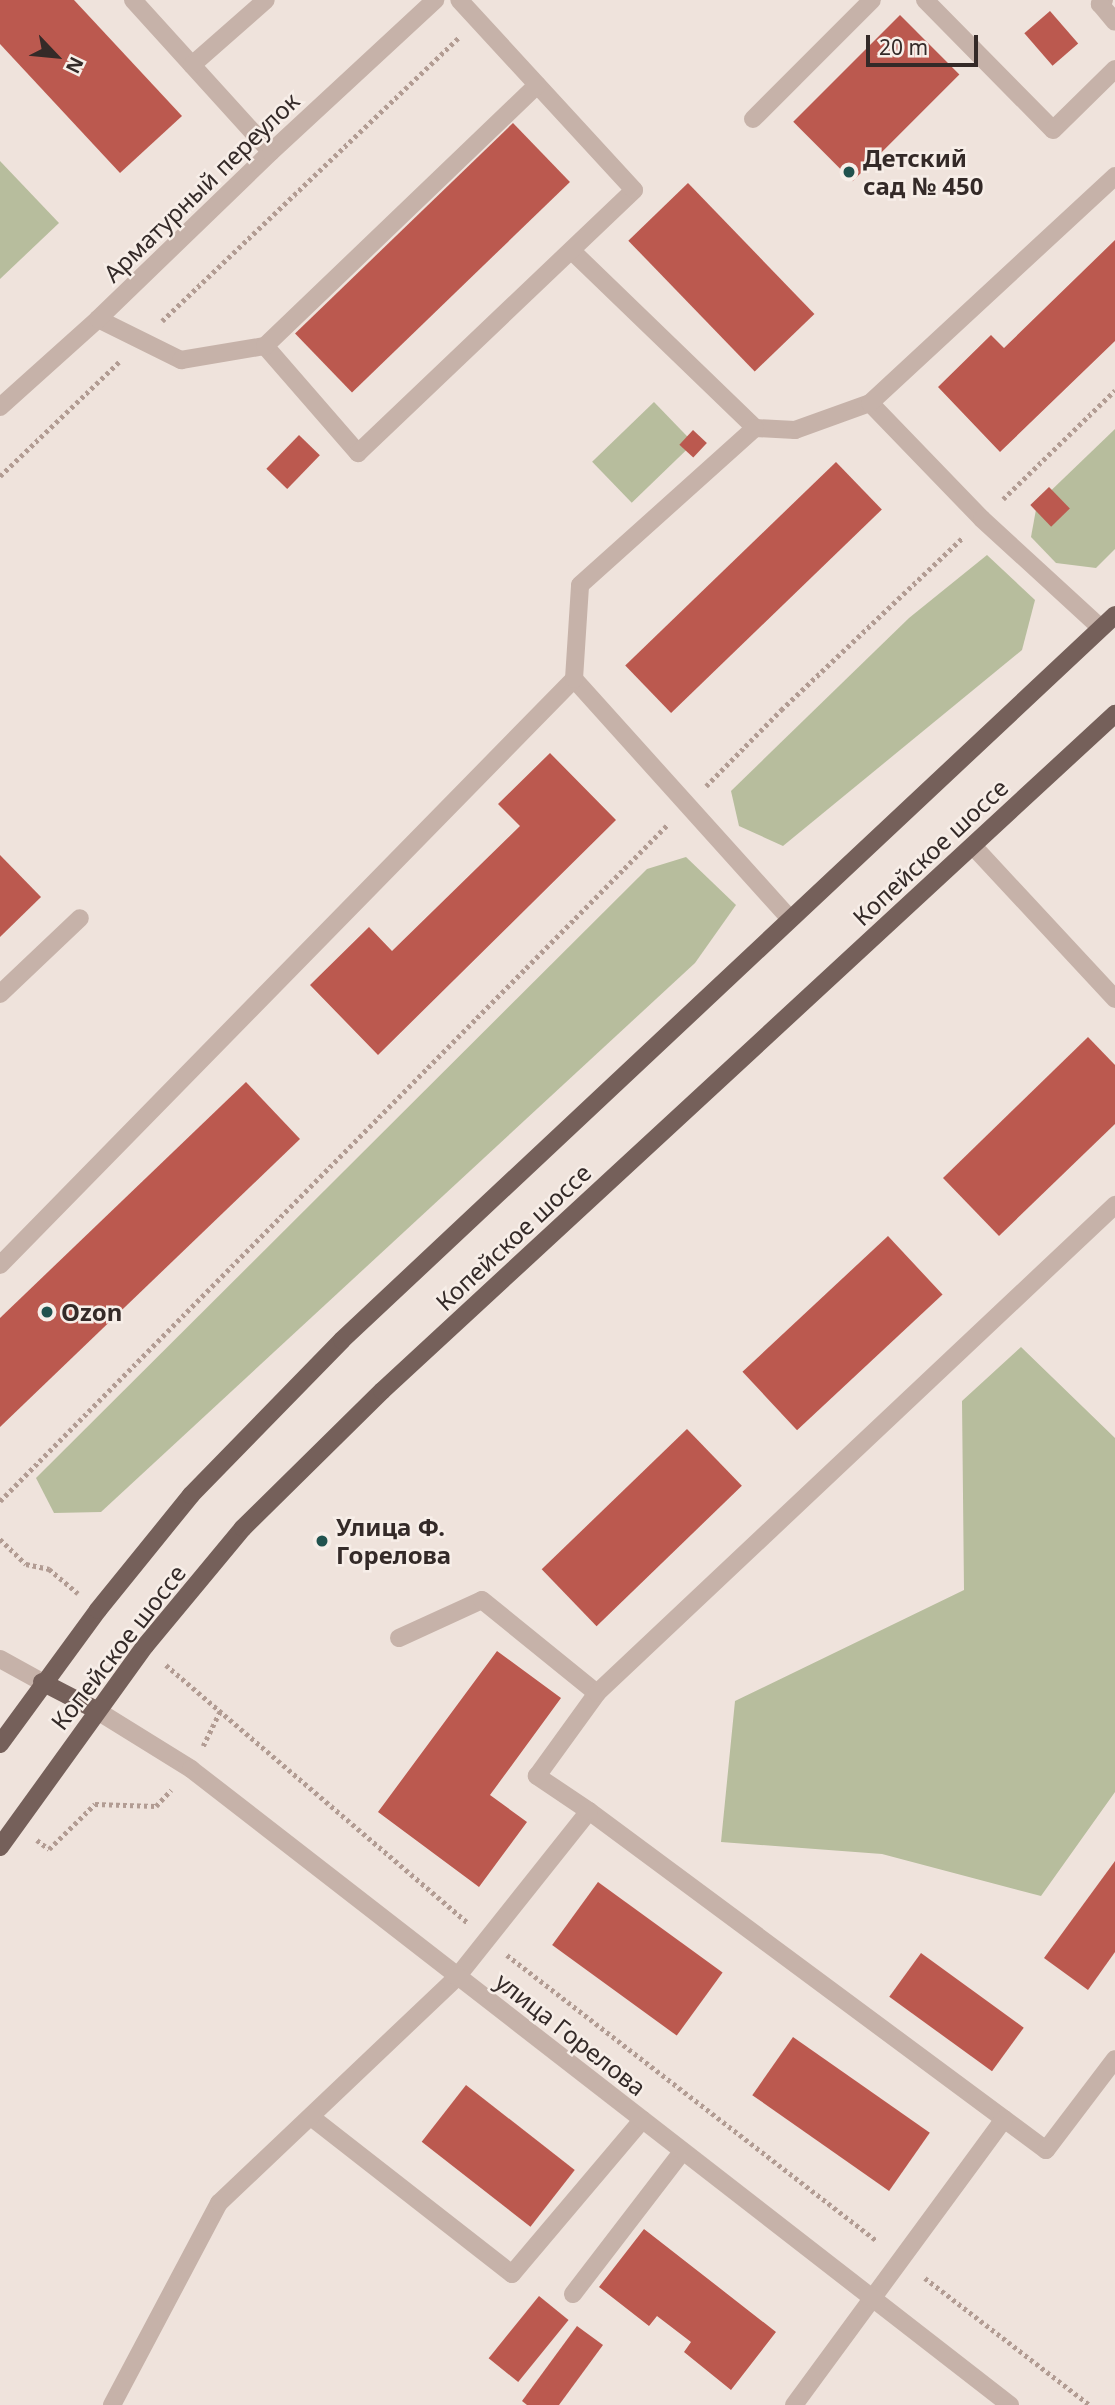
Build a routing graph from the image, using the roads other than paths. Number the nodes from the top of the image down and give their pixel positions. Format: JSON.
{"nodes":[{"id":1,"x":133,"y":0,"type":"edge"},
{"id":2,"x":266,"y":0,"type":"edge"},
{"id":3,"x":435,"y":0,"type":"edge"},
{"id":4,"x":459,"y":0,"type":"edge"},
{"id":5,"x":873,"y":0,"type":"edge"},
{"id":6,"x":925,"y":0,"type":"edge"},
{"id":7,"x":1104,"y":0,"type":"edge"},
{"id":8,"x":1115,"y":22,"type":"edge"},
{"id":9,"x":192,"y":65,"type":"junction"},
{"id":10,"x":1115,"y":69,"type":"edge"},
{"id":11,"x":537,"y":85,"type":"junction"},
{"id":12,"x":753,"y":118,"type":"dead end"},
{"id":13,"x":271,"y":152,"type":"junction"},
{"id":14,"x":1115,"y":176,"type":"edge"},
{"id":15,"x":572,"y":251,"type":"junction"},
{"id":16,"x":98,"y":319,"type":"junction"},
{"id":17,"x":265,"y":346,"type":"junction"},
{"id":18,"x":870,"y":403,"type":"junction"},
{"id":19,"x":0,"y":407,"type":"edge"},
{"id":20,"x":755,"y":428,"type":"junction"},
{"id":21,"x":1115,"y":615,"type":"edge"},
{"id":22,"x":1101,"y":628,"type":"junction"},
{"id":23,"x":575,"y":679,"type":"junction"},
{"id":24,"x":1115,"y":714,"type":"edge"},
{"id":25,"x":973,"y":846,"type":"junction"},
{"id":26,"x":79,"y":918,"type":"dead end"},
{"id":27,"x":789,"y":918,"type":"junction"},
{"id":28,"x":0,"y":994,"type":"edge"},
{"id":29,"x":1115,"y":999,"type":"edge"},
{"id":30,"x":1115,"y":1205,"type":"edge"},
{"id":31,"x":0,"y":1265,"type":"edge"},
{"id":32,"x":399,"y":1638,"type":"dead end"},
{"id":33,"x":0,"y":1659,"type":"edge"},
{"id":34,"x":42,"y":1682,"type":"junction"},
{"id":35,"x":597,"y":1693,"type":"junction"},
{"id":36,"x":96,"y":1710,"type":"junction"},
{"id":37,"x":0,"y":1744,"type":"edge"},
{"id":38,"x":589,"y":1811,"type":"junction"},
{"id":39,"x":0,"y":1847,"type":"edge"},
{"id":40,"x":457,"y":1977,"type":"junction"},
{"id":41,"x":1115,"y":2059,"type":"edge"},
{"id":42,"x":310,"y":2117,"type":"junction"},
{"id":43,"x":1004,"y":2119,"type":"junction"},
{"id":44,"x":642,"y":2120,"type":"junction"},
{"id":45,"x":682,"y":2152,"type":"junction"},
{"id":46,"x":573,"y":2294,"type":"dead end"},
{"id":47,"x":873,"y":2299,"type":"junction"},
{"id":48,"x":112,"y":2405,"type":"edge"},
{"id":49,"x":794,"y":2405,"type":"edge"},
{"id":50,"x":1010,"y":2405,"type":"edge"}],
"edges":[{"from":1,"to":9,"type":"street"},
{"from":2,"to":9,"type":"street"},
{"from":3,"to":13,"type":"street","name":"Арматурный переулок"},
{"from":4,"to":11,"type":"street"},
{"from":5,"to":12,"type":"street"},
{"from":6,"to":10,"type":"street"},
{"from":7,"to":8,"type":"street"},
{"from":9,"to":13,"type":"street"},
{"from":11,"to":15,"type":"street"},
{"from":11,"to":17,"type":"street"},
{"from":13,"to":16,"type":"street","name":"Арматурный переулок"},
{"from":14,"to":18,"type":"street"},
{"from":15,"to":17,"type":"street"},
{"from":15,"to":20,"type":"street"},
{"from":16,"to":17,"type":"street"},
{"from":16,"to":19,"type":"street","name":"Арматурный переулок"},
{"from":18,"to":20,"type":"street"},
{"from":18,"to":22,"type":"street"},
{"from":20,"to":23,"type":"street"},
{"from":21,"to":22,"type":"main road","name":"Копейское шоссе"},
{"from":22,"to":27,"type":"main road","name":"Копейское шоссе"},
{"from":23,"to":27,"type":"street"},
{"from":23,"to":31,"type":"street"},
{"from":24,"to":25,"type":"main road","name":"Копейское шоссе"},
{"from":25,"to":29,"type":"street"},
{"from":25,"to":36,"type":"main road","name":"Копейское шоссе"},
{"from":26,"to":28,"type":"street"},
{"from":27,"to":34,"type":"main road","name":"Копейское шоссе"},
{"from":30,"to":35,"type":"street"},
{"from":32,"to":35,"type":"street"},
{"from":33,"to":34,"type":"street"},
{"from":34,"to":36,"type":"main road"},
{"from":34,"to":37,"type":"main road","name":"Копейское шоссе"},
{"from":35,"to":38,"type":"street"},
{"from":36,"to":39,"type":"main road","name":"Копейское шоссе"},
{"from":36,"to":40,"type":"street","name":"улица Горелова"},
{"from":38,"to":40,"type":"street"},
{"from":38,"to":43,"type":"street"},
{"from":40,"to":42,"type":"street"},
{"from":40,"to":44,"type":"street","name":"улица Горелова"},
{"from":41,"to":43,"type":"street"},
{"from":42,"to":44,"type":"street"},
{"from":42,"to":48,"type":"street"},
{"from":43,"to":47,"type":"street"},
{"from":44,"to":45,"type":"street","name":"улица Горелова"},
{"from":45,"to":46,"type":"street"},
{"from":45,"to":47,"type":"street","name":"улица Горелова"},
{"from":47,"to":49,"type":"street"},
{"from":47,"to":50,"type":"street","name":"улица Горелова"}]}
